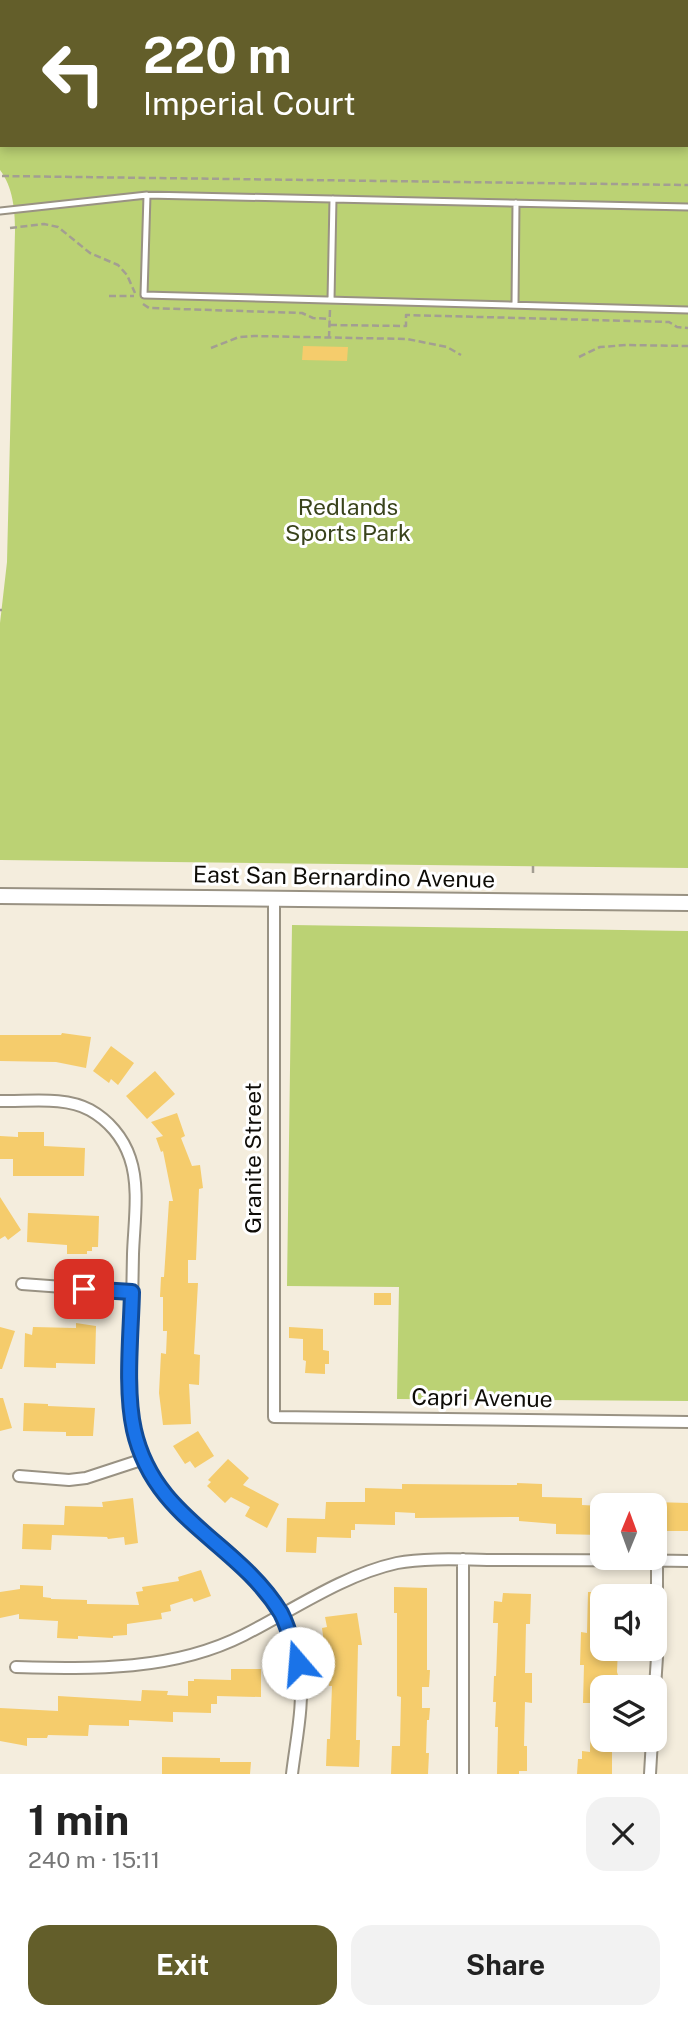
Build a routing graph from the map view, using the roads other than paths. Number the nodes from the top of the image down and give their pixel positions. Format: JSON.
{"nodes":[{"id":1,"x":147,"y":195,"type":"junction"},
{"id":2,"x":333,"y":199,"type":"junction"},
{"id":3,"x":516,"y":203,"type":"junction"},
{"id":4,"x":688,"y":207,"type":"edge"},
{"id":5,"x":0,"y":211,"type":"edge"},
{"id":6,"x":331,"y":300,"type":"junction"},
{"id":7,"x":515,"y":305,"type":"junction"},
{"id":8,"x":688,"y":310,"type":"edge"},
{"id":9,"x":0,"y":896,"type":"edge"},
{"id":10,"x":274,"y":899,"type":"junction"},
{"id":11,"x":688,"y":903,"type":"edge"},
{"id":12,"x":0,"y":1101,"type":"edge"},
{"id":13,"x":22,"y":1284,"type":"dead end"},
{"id":14,"x":132,"y":1292,"type":"junction"},
{"id":15,"x":274,"y":1417,"type":"joint"},
{"id":16,"x":688,"y":1422,"type":"edge"},
{"id":17,"x":144,"y":1459,"type":"junction"},
{"id":18,"x":19,"y":1476,"type":"dead end"},
{"id":19,"x":463,"y":1559,"type":"junction"},
{"id":20,"x":590,"y":1560,"type":"edge"},
{"id":21,"x":667,"y":1560,"type":"edge"},
{"id":22,"x":688,"y":1561,"type":"edge"},
{"id":23,"x":657,"y":1570,"type":"edge"},
{"id":24,"x":282,"y":1615,"type":"junction"},
{"id":25,"x":16,"y":1667,"type":"dead end"},
{"id":26,"x":656,"y":1675,"type":"edge"},
{"id":27,"x":651,"y":1752,"type":"edge"},
{"id":28,"x":292,"y":1774,"type":"edge"},
{"id":29,"x":463,"y":1774,"type":"edge"},
{"id":30,"x":650,"y":1774,"type":"edge"}],
"edges":[{"from":1,"to":2,"type":"lane"},
{"from":1,"to":5,"type":"lane"},
{"from":1,"to":6,"type":"lane"},
{"from":2,"to":3,"type":"lane"},
{"from":2,"to":6,"type":"lane"},
{"from":3,"to":4,"type":"lane"},
{"from":3,"to":7,"type":"lane"},
{"from":6,"to":7,"type":"lane"},
{"from":7,"to":8,"type":"lane"},
{"from":9,"to":10,"type":"street","name":"East San Bernardino Avenue"},
{"from":10,"to":11,"type":"street","name":"East San Bernardino Avenue"},
{"from":10,"to":15,"type":"street","name":"Granite Street"},
{"from":12,"to":14,"type":"street"},
{"from":13,"to":14,"type":"street"},
{"from":14,"to":17,"type":"street"},
{"from":15,"to":16,"type":"street","name":"Capri Avenue"},
{"from":17,"to":18,"type":"street"},
{"from":17,"to":24,"type":"street"},
{"from":19,"to":20,"type":"street"},
{"from":19,"to":24,"type":"street"},
{"from":19,"to":29,"type":"street"},
{"from":21,"to":22,"type":"street"},
{"from":23,"to":26,"type":"street"},
{"from":24,"to":25,"type":"street"},
{"from":24,"to":28,"type":"street"},
{"from":27,"to":30,"type":"street"}]}
